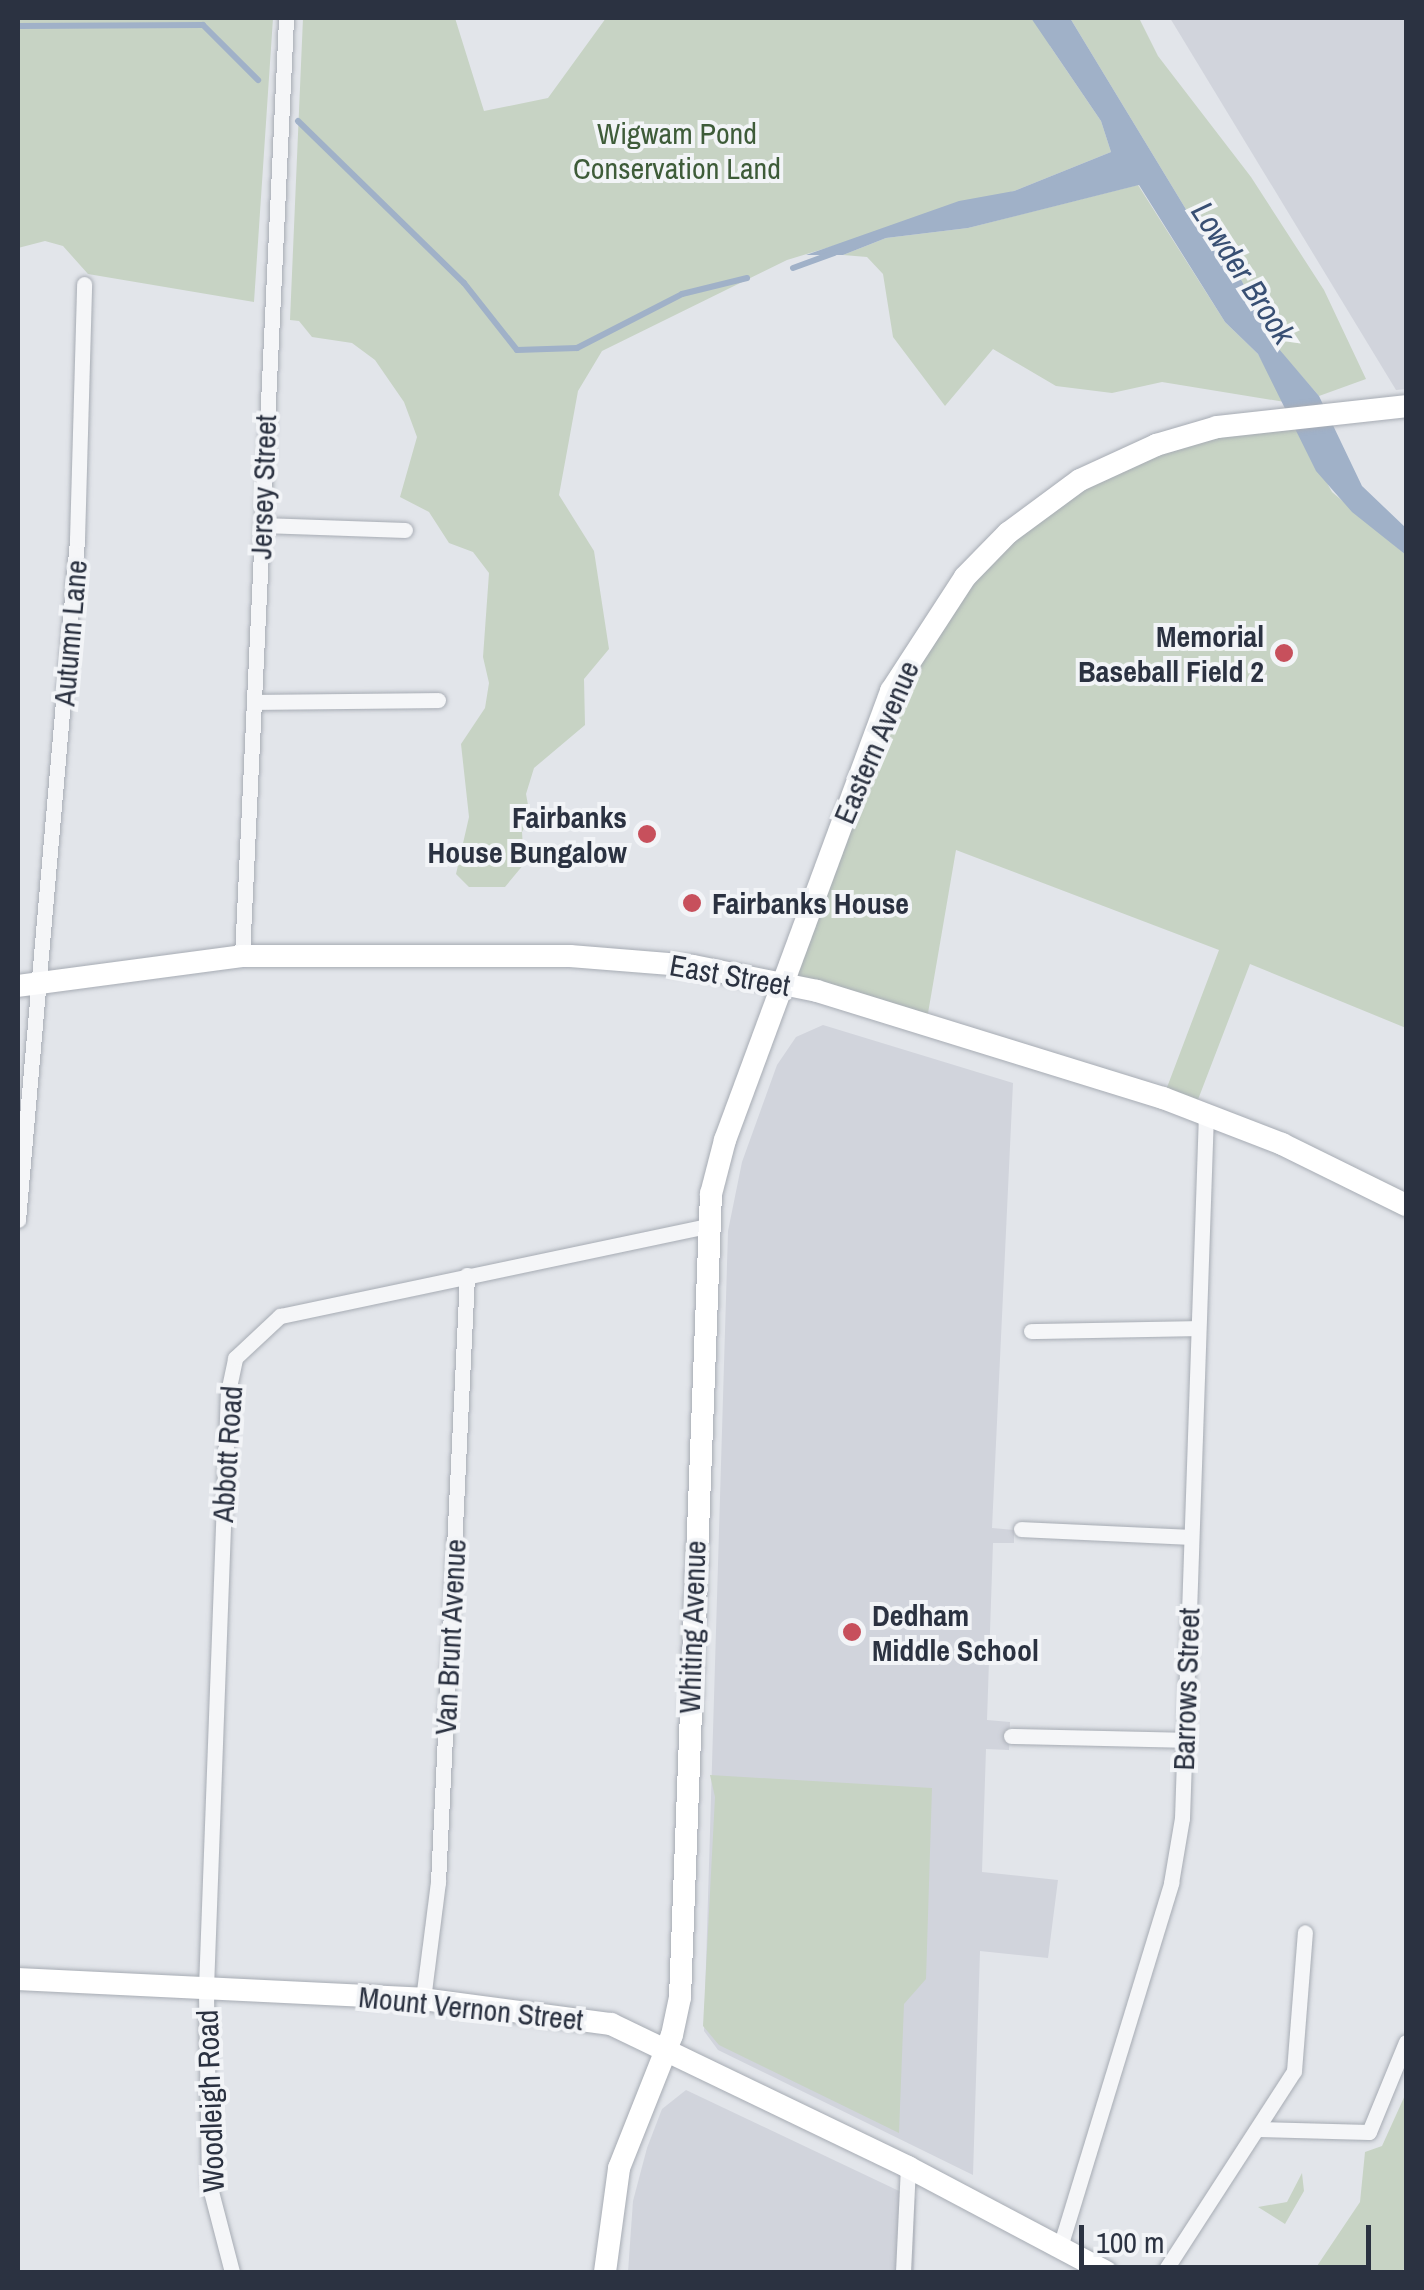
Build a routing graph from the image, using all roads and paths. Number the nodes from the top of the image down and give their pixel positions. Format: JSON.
{"nodes":[{"id":1,"x":286,"y":18,"type":"edge"},
{"id":2,"x":84,"y":284,"type":"dead end"},
{"id":3,"x":1406,"y":406,"type":"edge"},
{"id":4,"x":262,"y":525,"type":"junction"},
{"id":5,"x":405,"y":530,"type":"dead end"},
{"id":6,"x":438,"y":700,"type":"dead end"},
{"id":7,"x":256,"y":702,"type":"junction"},
{"id":8,"x":242,"y":956,"type":"junction"},
{"id":9,"x":41,"y":981,"type":"junction"},
{"id":10,"x":783,"y":982,"type":"junction"},
{"id":11,"x":18,"y":986,"type":"edge"},
{"id":12,"x":1206,"y":1114,"type":"junction"},
{"id":13,"x":1406,"y":1204,"type":"edge"},
{"id":14,"x":18,"y":1220,"type":"edge"},
{"id":15,"x":706,"y":1226,"type":"junction"},
{"id":16,"x":466,"y":1274,"type":"junction"},
{"id":17,"x":1196,"y":1328,"type":"junction"},
{"id":18,"x":1030,"y":1331,"type":"dead end"},
{"id":19,"x":1021,"y":1529,"type":"dead end"},
{"id":20,"x":1190,"y":1537,"type":"junction"},
{"id":21,"x":1011,"y":1736,"type":"dead end"},
{"id":22,"x":1185,"y":1740,"type":"junction"},
{"id":23,"x":1305,"y":1932,"type":"dead end"},
{"id":24,"x":18,"y":1980,"type":"edge"},
{"id":25,"x":206,"y":1988,"type":"junction"},
{"id":26,"x":423,"y":2000,"type":"junction"},
{"id":27,"x":1406,"y":2042,"type":"edge"},
{"id":28,"x":668,"y":2048,"type":"junction"},
{"id":29,"x":1258,"y":2129,"type":"junction"},
{"id":30,"x":908,"y":2167,"type":"junction"},
{"id":31,"x":1060,"y":2247,"type":"junction"},
{"id":32,"x":232,"y":2272,"type":"edge"},
{"id":33,"x":605,"y":2272,"type":"edge"},
{"id":34,"x":903,"y":2272,"type":"edge"},
{"id":35,"x":1106,"y":2272,"type":"edge"},
{"id":36,"x":1164,"y":2272,"type":"edge"}],
"edges":[{"from":1,"to":4,"type":"street","name":"Jersey Street"},
{"from":2,"to":9,"type":"street","name":"Autumn Lane"},
{"from":3,"to":10,"type":"street","name":"Eastern Avenue"},
{"from":4,"to":5,"type":"street"},
{"from":4,"to":7,"type":"street","name":"Jersey Street"},
{"from":6,"to":7,"type":"street"},
{"from":7,"to":8,"type":"street","name":"Jersey Street"},
{"from":8,"to":9,"type":"street","name":"East Street"},
{"from":8,"to":10,"type":"street","name":"East Street"},
{"from":9,"to":11,"type":"street","name":"East Street"},
{"from":9,"to":14,"type":"street","name":"Autumn Lane"},
{"from":10,"to":12,"type":"street","name":"East Street"},
{"from":10,"to":15,"type":"street","name":"Whiting Avenue"},
{"from":12,"to":13,"type":"street","name":"East Street"},
{"from":12,"to":17,"type":"street","name":"Barrows Street"},
{"from":15,"to":16,"type":"street","name":"Abbott Road"},
{"from":15,"to":28,"type":"street","name":"Whiting Avenue"},
{"from":16,"to":25,"type":"street","name":"Abbott Road"},
{"from":16,"to":26,"type":"street","name":"Van Brunt Avenue"},
{"from":17,"to":18,"type":"street"},
{"from":17,"to":20,"type":"street","name":"Barrows Street"},
{"from":19,"to":20,"type":"street"},
{"from":20,"to":22,"type":"street","name":"Barrows Street"},
{"from":21,"to":22,"type":"street"},
{"from":22,"to":31,"type":"street","name":"Barrows Street"},
{"from":23,"to":29,"type":"street"},
{"from":24,"to":25,"type":"street","name":"Mount Vernon Street"},
{"from":25,"to":26,"type":"street","name":"Mount Vernon Street"},
{"from":25,"to":32,"type":"street","name":"Woodleigh Road"},
{"from":26,"to":28,"type":"street","name":"Mount Vernon Street"},
{"from":27,"to":29,"type":"street"},
{"from":28,"to":30,"type":"street","name":"Mount Vernon Street"},
{"from":28,"to":33,"type":"street","name":"Whiting Avenue"},
{"from":29,"to":36,"type":"street"},
{"from":30,"to":31,"type":"street","name":"Mount Vernon Street"},
{"from":30,"to":34,"type":"street"},
{"from":31,"to":35,"type":"street","name":"Mount Vernon Street"}]}
